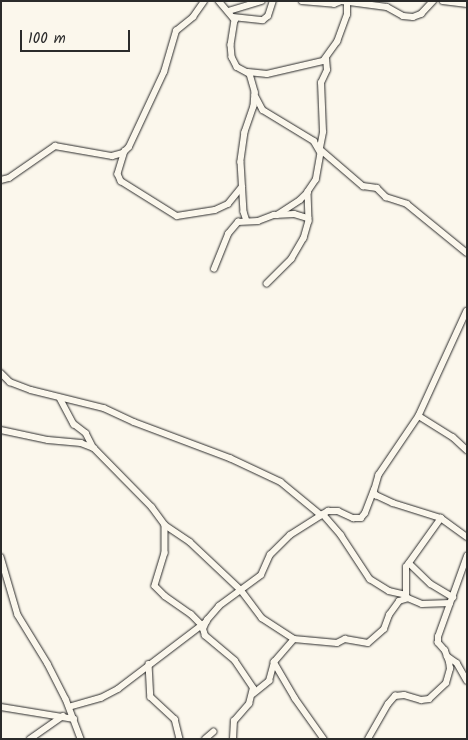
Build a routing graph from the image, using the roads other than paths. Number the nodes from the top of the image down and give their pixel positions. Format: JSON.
{"nodes":[{"id":1,"x":204,"y":1,"type":"edge"},
{"id":2,"x":219,"y":1,"type":"edge"},
{"id":3,"x":261,"y":1,"type":"edge"},
{"id":4,"x":273,"y":1,"type":"edge"},
{"id":5,"x":302,"y":1,"type":"edge"},
{"id":6,"x":342,"y":1,"type":"edge"},
{"id":7,"x":348,"y":1,"type":"edge"},
{"id":8,"x":433,"y":1,"type":"edge"},
{"id":9,"x":443,"y":1,"type":"edge"},
{"id":10,"x":467,"y":4,"type":"edge"},
{"id":11,"x":231,"y":14,"type":"junction"},
{"id":12,"x":326,"y":59,"type":"junction"},
{"id":13,"x":248,"y":72,"type":"junction"},
{"id":14,"x":255,"y":95,"type":"junction"},
{"id":15,"x":320,"y":149,"type":"junction"},
{"id":16,"x":125,"y":151,"type":"junction"},
{"id":17,"x":1,"y":180,"type":"edge"},
{"id":18,"x":242,"y":187,"type":"junction"},
{"id":19,"x":308,"y":192,"type":"junction"},
{"id":20,"x":277,"y":215,"type":"junction"},
{"id":21,"x":308,"y":218,"type":"junction"},
{"id":22,"x":247,"y":221,"type":"junction"},
{"id":23,"x":467,"y":253,"type":"edge"},
{"id":24,"x":214,"y":269,"type":"dead end"},
{"id":25,"x":267,"y":284,"type":"dead end"},
{"id":26,"x":467,"y":311,"type":"edge"},
{"id":27,"x":1,"y":373,"type":"edge"},
{"id":28,"x":60,"y":398,"type":"junction"},
{"id":29,"x":420,"y":416,"type":"junction"},
{"id":30,"x":1,"y":430,"type":"edge"},
{"id":31,"x":93,"y":447,"type":"junction"},
{"id":32,"x":467,"y":450,"type":"edge"},
{"id":33,"x":374,"y":490,"type":"junction"},
{"id":34,"x":322,"y":515,"type":"junction"},
{"id":35,"x":441,"y":518,"type":"junction"},
{"id":36,"x":165,"y":525,"type":"junction"},
{"id":37,"x":467,"y":537,"type":"edge"},
{"id":38,"x":1,"y":556,"type":"edge"},
{"id":39,"x":467,"y":556,"type":"edge"},
{"id":40,"x":409,"y":563,"type":"junction"},
{"id":41,"x":241,"y":590,"type":"junction"},
{"id":42,"x":406,"y":596,"type":"junction"},
{"id":43,"x":453,"y":597,"type":"junction"},
{"id":44,"x":450,"y":603,"type":"junction"},
{"id":45,"x":204,"y":624,"type":"junction"},
{"id":46,"x":294,"y":639,"type":"junction"},
{"id":47,"x":448,"y":656,"type":"junction"},
{"id":48,"x":274,"y":662,"type":"junction"},
{"id":49,"x":149,"y":664,"type":"junction"},
{"id":50,"x":467,"y":680,"type":"edge"},
{"id":51,"x":253,"y":694,"type":"junction"},
{"id":52,"x":1,"y":707,"type":"edge"},
{"id":53,"x":69,"y":707,"type":"junction"},
{"id":54,"x":63,"y":716,"type":"junction"},
{"id":55,"x":74,"y":719,"type":"junction"},
{"id":56,"x":214,"y":732,"type":"dead end"},
{"id":57,"x":30,"y":739,"type":"edge"},
{"id":58,"x":81,"y":739,"type":"edge"},
{"id":59,"x":180,"y":739,"type":"edge"},
{"id":60,"x":205,"y":739,"type":"edge"},
{"id":61,"x":233,"y":739,"type":"edge"},
{"id":62,"x":324,"y":739,"type":"edge"},
{"id":63,"x":368,"y":739,"type":"edge"}],
"edges":[{"from":1,"to":16,"type":"street"},
{"from":2,"to":11,"type":"street"},
{"from":3,"to":11,"type":"street"},
{"from":4,"to":11,"type":"street"},
{"from":5,"to":6,"type":"street"},
{"from":6,"to":7,"type":"street"},
{"from":7,"to":8,"type":"street"},
{"from":7,"to":12,"type":"street"},
{"from":9,"to":10,"type":"street"},
{"from":11,"to":13,"type":"street"},
{"from":12,"to":13,"type":"street"},
{"from":12,"to":15,"type":"street"},
{"from":13,"to":14,"type":"street"},
{"from":14,"to":15,"type":"street"},
{"from":14,"to":18,"type":"street"},
{"from":15,"to":19,"type":"street"},
{"from":15,"to":23,"type":"street"},
{"from":16,"to":17,"type":"street"},
{"from":16,"to":18,"type":"street"},
{"from":18,"to":22,"type":"street"},
{"from":19,"to":20,"type":"street"},
{"from":19,"to":21,"type":"street"},
{"from":20,"to":21,"type":"street"},
{"from":20,"to":22,"type":"street"},
{"from":21,"to":25,"type":"street"},
{"from":22,"to":24,"type":"street"},
{"from":26,"to":29,"type":"street"},
{"from":27,"to":28,"type":"street"},
{"from":28,"to":31,"type":"street"},
{"from":28,"to":34,"type":"street"},
{"from":29,"to":32,"type":"street"},
{"from":29,"to":33,"type":"street"},
{"from":30,"to":31,"type":"street"},
{"from":31,"to":36,"type":"street"},
{"from":33,"to":34,"type":"street"},
{"from":33,"to":35,"type":"street"},
{"from":34,"to":41,"type":"street"},
{"from":34,"to":42,"type":"street"},
{"from":35,"to":37,"type":"street"},
{"from":35,"to":40,"type":"street"},
{"from":36,"to":41,"type":"street"},
{"from":36,"to":45,"type":"street"},
{"from":38,"to":53,"type":"street"},
{"from":39,"to":43,"type":"street"},
{"from":40,"to":42,"type":"street"},
{"from":40,"to":43,"type":"street"},
{"from":41,"to":45,"type":"street"},
{"from":41,"to":46,"type":"street"},
{"from":42,"to":44,"type":"street"},
{"from":42,"to":46,"type":"street"},
{"from":43,"to":44,"type":"street"},
{"from":44,"to":47,"type":"street"},
{"from":45,"to":49,"type":"street"},
{"from":45,"to":51,"type":"street"},
{"from":46,"to":48,"type":"street"},
{"from":47,"to":50,"type":"street"},
{"from":47,"to":63,"type":"street"},
{"from":48,"to":51,"type":"street"},
{"from":48,"to":62,"type":"street"},
{"from":49,"to":53,"type":"street"},
{"from":49,"to":59,"type":"street"},
{"from":51,"to":61,"type":"street"},
{"from":52,"to":54,"type":"street"},
{"from":53,"to":55,"type":"street"},
{"from":54,"to":55,"type":"street"},
{"from":54,"to":57,"type":"street"},
{"from":55,"to":58,"type":"street"},
{"from":56,"to":60,"type":"street"}]}
